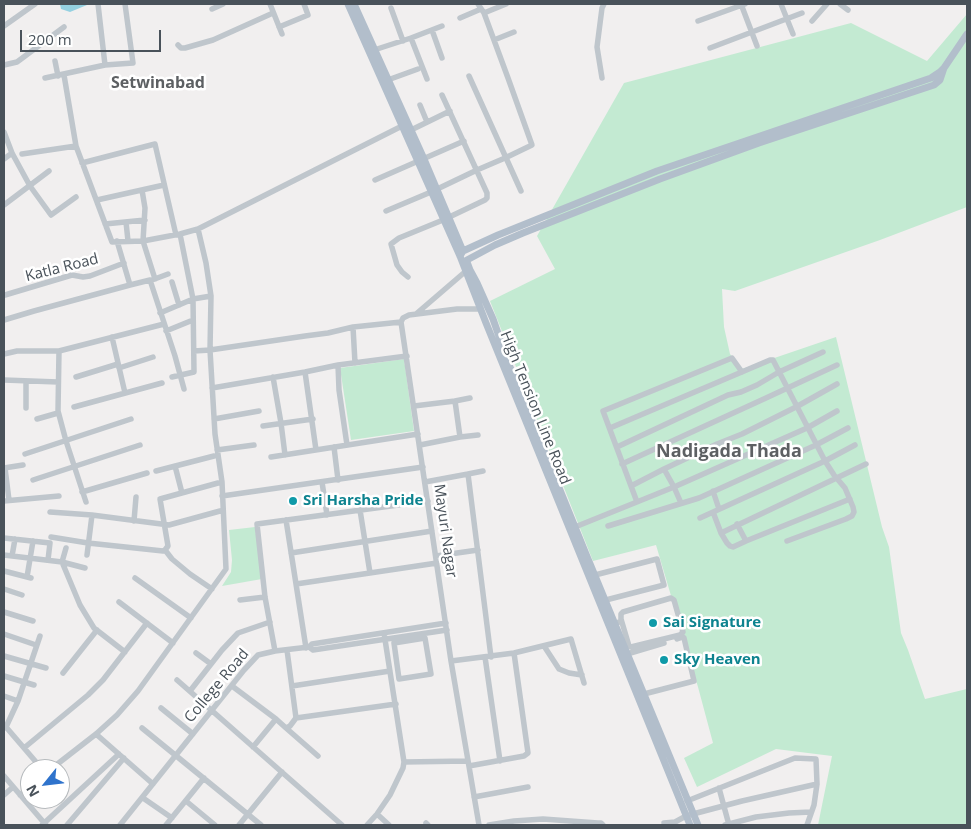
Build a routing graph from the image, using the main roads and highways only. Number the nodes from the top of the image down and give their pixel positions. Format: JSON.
{"nodes":[{"id":1,"x":352,"y":4,"type":"edge"},
{"id":2,"x":967,"y":34,"type":"edge"},
{"id":3,"x":658,"y":175,"type":"junction"},
{"id":4,"x":462,"y":254,"type":"junction"},
{"id":5,"x":485,"y":308,"type":"junction"},
{"id":6,"x":530,"y":424,"type":"junction"},
{"id":7,"x":603,"y":601,"type":"junction"},
{"id":8,"x":690,"y":815,"type":"junction"},
{"id":9,"x":690,"y":825,"type":"edge"},
{"id":10,"x":698,"y":825,"type":"edge"}],
"edges":[{"from":1,"to":4,"type":"main road","name":"High Tension Line Road"},
{"from":2,"to":3,"type":"main road"},
{"from":3,"to":4,"type":"main road"},
{"from":3,"to":5,"type":"main road"},
{"from":4,"to":5,"type":"main road","name":"High Tension Line Road"},
{"from":5,"to":6,"type":"main road","name":"High Tension Line Road"},
{"from":6,"to":7,"type":"main road","name":"High Tension Line Road"},
{"from":6,"to":7,"type":"main road","name":"High Tension Line Road"},
{"from":7,"to":8,"type":"main road","name":"High Tension Line Road"},
{"from":7,"to":8,"type":"main road","name":"High Tension Line Road"},
{"from":8,"to":9,"type":"main road","name":"High Tension Line Road"},
{"from":8,"to":10,"type":"main road","name":"High Tension Line Road"}]}
